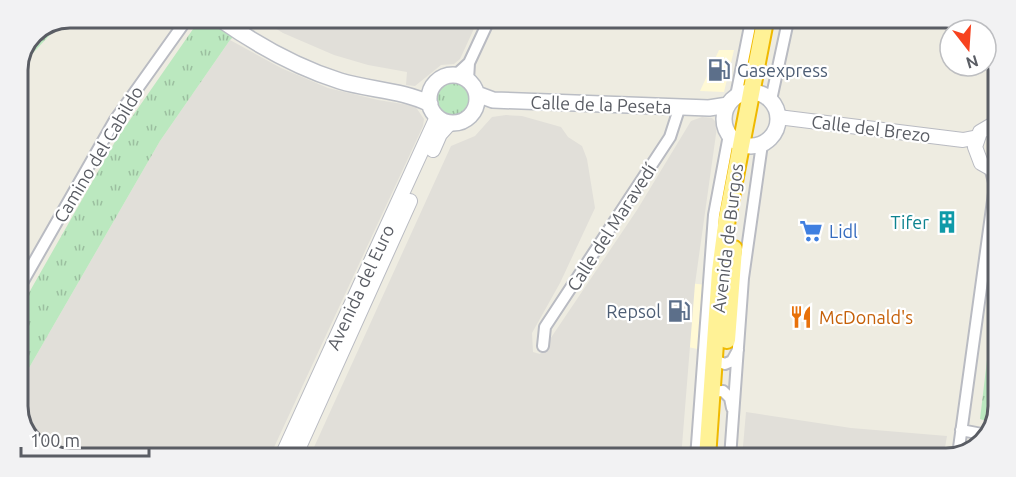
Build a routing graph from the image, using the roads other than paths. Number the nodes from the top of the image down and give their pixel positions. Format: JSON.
{"nodes":[{"id":1,"x":179,"y":28,"type":"edge"},
{"id":2,"x":233,"y":28,"type":"edge"},
{"id":3,"x":485,"y":28,"type":"edge"},
{"id":4,"x":750,"y":28,"type":"edge"},
{"id":5,"x":763,"y":28,"type":"edge"},
{"id":6,"x":773,"y":28,"type":"edge"},
{"id":7,"x":784,"y":28,"type":"edge"},
{"id":8,"x":462,"y":78,"type":"junction"},
{"id":9,"x":477,"y":100,"type":"junction"},
{"id":10,"x":745,"y":101,"type":"junction"},
{"id":11,"x":680,"y":106,"type":"junction"},
{"id":12,"x":432,"y":107,"type":"junction"},
{"id":13,"x":778,"y":117,"type":"junction"},
{"id":14,"x":987,"y":126,"type":"edge"},
{"id":15,"x":745,"y":142,"type":"junction"},
{"id":16,"x":976,"y":142,"type":"junction"},
{"id":17,"x":987,"y":170,"type":"edge"},
{"id":18,"x":987,"y":234,"type":"edge"},
{"id":19,"x":713,"y":237,"type":"junction"},
{"id":20,"x":748,"y":239,"type":"junction"},
{"id":21,"x":29,"y":271,"type":"edge"},
{"id":22,"x":720,"y":271,"type":"junction"},
{"id":23,"x":730,"y":285,"type":"junction"},
{"id":24,"x":706,"y":343,"type":"junction"},
{"id":25,"x":543,"y":346,"type":"dead end"},
{"id":26,"x":738,"y":350,"type":"junction"},
{"id":27,"x":719,"y":363,"type":"junction"},
{"id":28,"x":711,"y":395,"type":"junction"},
{"id":29,"x":734,"y":414,"type":"junction"},
{"id":30,"x":961,"y":430,"type":"junction"},
{"id":31,"x":978,"y":433,"type":"edge"},
{"id":32,"x":959,"y":446,"type":"edge"},
{"id":33,"x":285,"y":448,"type":"edge"},
{"id":34,"x":299,"y":448,"type":"edge"},
{"id":35,"x":701,"y":448,"type":"edge"},
{"id":36,"x":717,"y":448,"type":"edge"},
{"id":37,"x":731,"y":448,"type":"edge"}],
"edges":[{"from":1,"to":21,"type":"street","name":"Camino del Cabildo"},
{"from":2,"to":12,"type":"main road"},
{"from":3,"to":8,"type":"street"},
{"from":4,"to":10,"type":"street","name":"Avenida de Burgos"},
{"from":5,"to":10,"type":"highway","name":"Avenida de Burgos"},
{"from":6,"to":10,"type":"highway","name":"Avenida de Burgos"},
{"from":7,"to":10,"type":"street","name":"Avenida de Burgos"},
{"from":8,"to":9,"type":"main road"},
{"from":8,"to":12,"type":"main road"},
{"from":9,"to":11,"type":"main road","name":"Calle de la Peseta"},
{"from":9,"to":12,"type":"main road","name":"Calle de la Peseta"},
{"from":10,"to":11,"type":"main road","name":"Calle de la Peseta"},
{"from":10,"to":13,"type":"main road"},
{"from":10,"to":15,"type":"highway","name":"Avenida de Burgos"},
{"from":10,"to":15,"type":"main road"},
{"from":11,"to":25,"type":"street","name":"Calle del Maravedí"},
{"from":12,"to":33,"type":"street","name":"Avenida del Euro"},
{"from":12,"to":34,"type":"street","name":"Avenida del Euro"},
{"from":13,"to":15,"type":"main road"},
{"from":13,"to":16,"type":"street","name":"Calle del Brezo"},
{"from":14,"to":16,"type":"street"},
{"from":15,"to":19,"type":"street","name":"Avenida de Burgos"},
{"from":15,"to":20,"type":"street","name":"Avenida de Burgos"},
{"from":15,"to":22,"type":"highway","name":"Avenida de Burgos"},
{"from":15,"to":23,"type":"highway","name":"Avenida de Burgos"},
{"from":16,"to":17,"type":"street"},
{"from":18,"to":30,"type":"street"},
{"from":19,"to":22,"type":"street"},
{"from":19,"to":24,"type":"street","name":"Avenida de Burgos"},
{"from":20,"to":23,"type":"street"},
{"from":20,"to":26,"type":"street","name":"Avenida de Burgos"},
{"from":22,"to":27,"type":"highway","name":"Avenida de Burgos"},
{"from":23,"to":27,"type":"highway","name":"Avenida de Burgos"},
{"from":24,"to":27,"type":"street"},
{"from":24,"to":28,"type":"street","name":"Avenida de Burgos"},
{"from":26,"to":27,"type":"street"},
{"from":26,"to":29,"type":"street","name":"Avenida de Burgos"},
{"from":27,"to":28,"type":"highway","name":"Avenida de Burgos"},
{"from":28,"to":29,"type":"street"},
{"from":28,"to":35,"type":"highway","name":"Avenida de Burgos"},
{"from":28,"to":36,"type":"highway","name":"Avenida de Burgos"},
{"from":29,"to":37,"type":"street","name":"Avenida de Burgos"},
{"from":30,"to":31,"type":"street"},
{"from":30,"to":32,"type":"street"}]}
